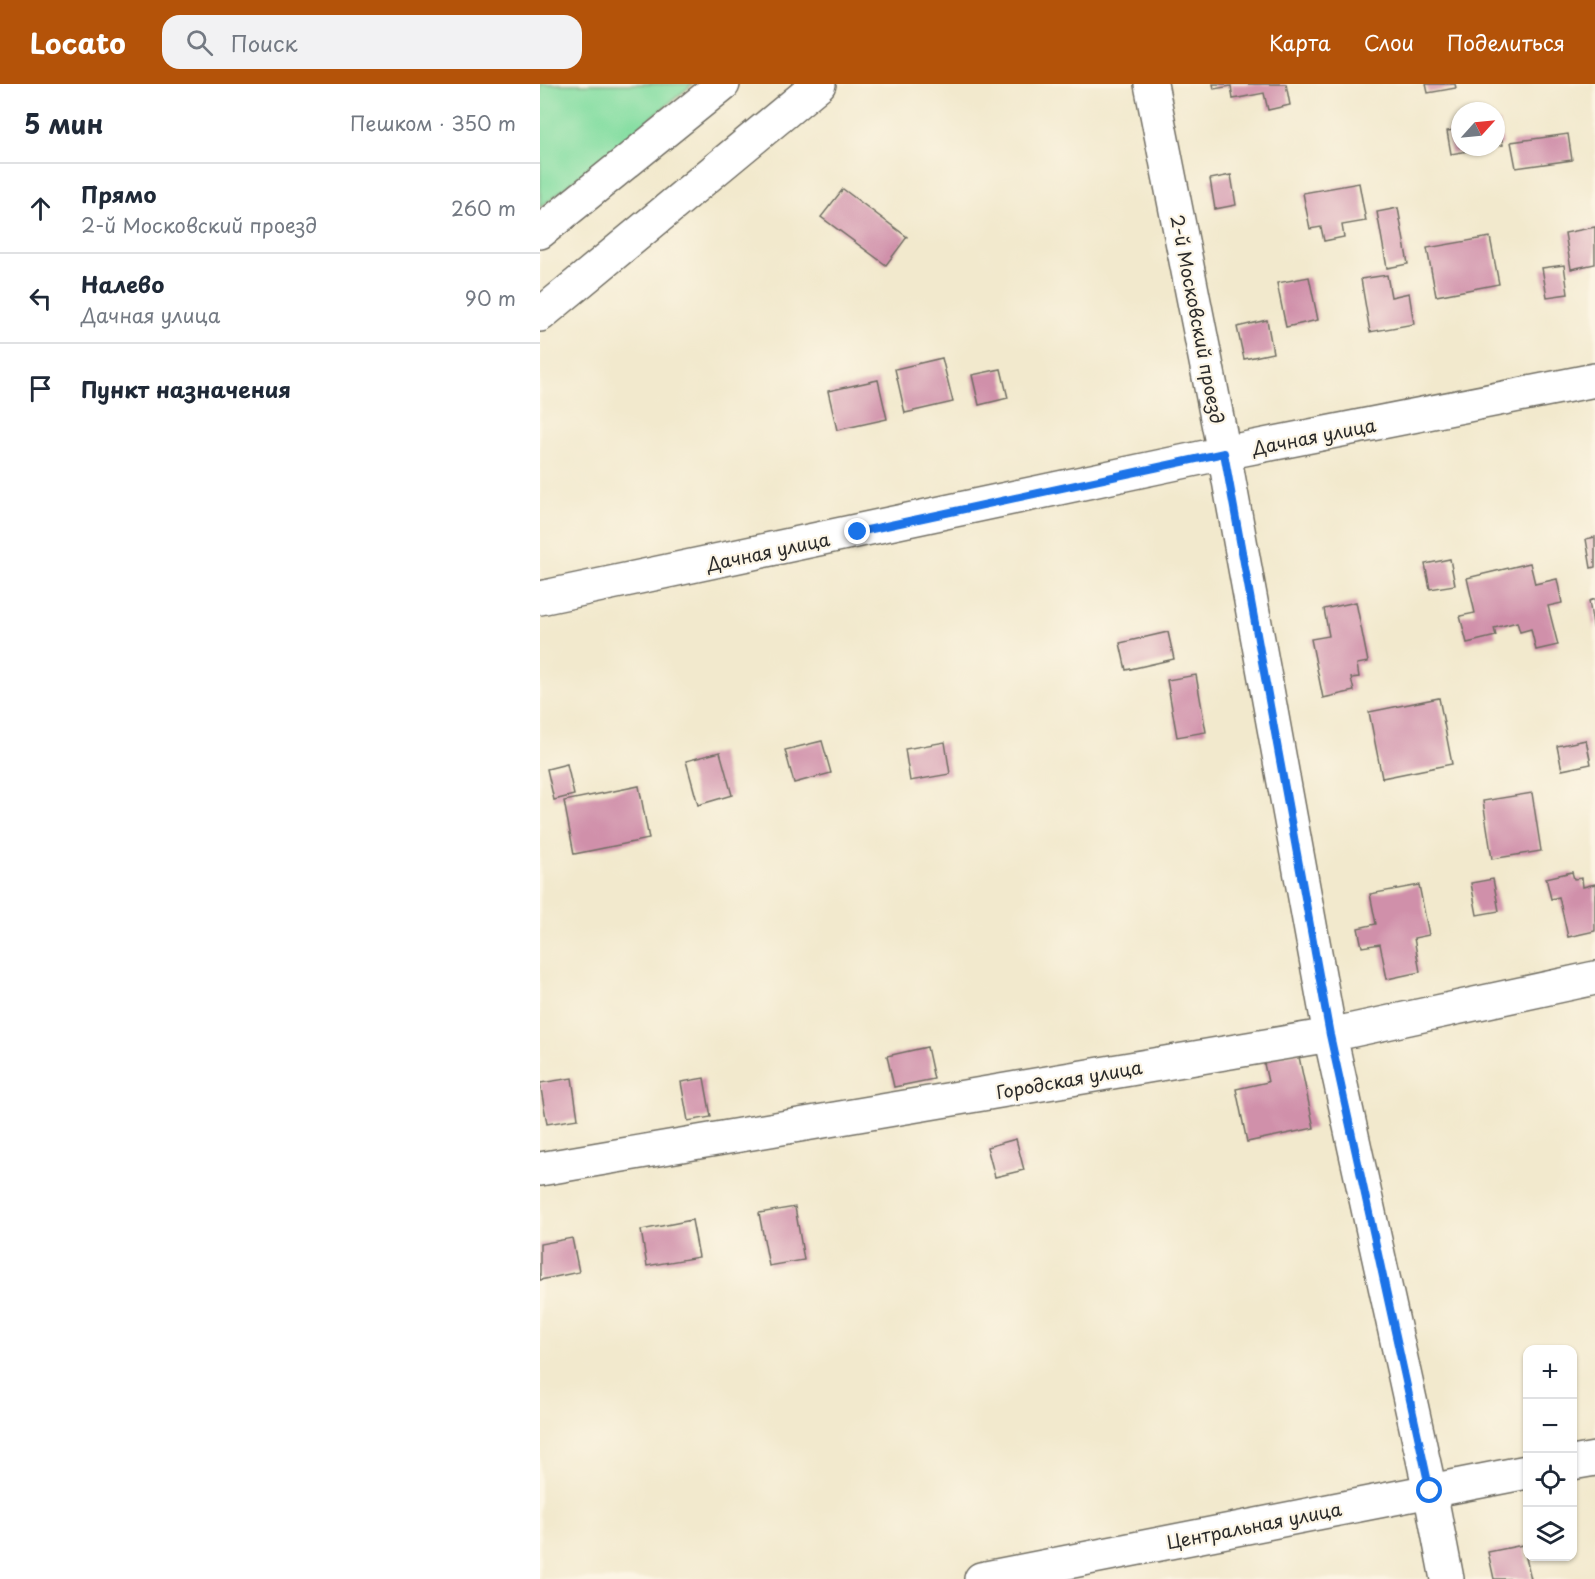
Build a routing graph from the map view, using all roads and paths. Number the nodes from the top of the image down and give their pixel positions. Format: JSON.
{"nodes":[{"id":1,"x":723,"y":84,"type":"edge"},
{"id":2,"x":819,"y":84,"type":"edge"},
{"id":3,"x":1151,"y":84,"type":"edge"},
{"id":4,"x":540,"y":232,"type":"edge"},
{"id":5,"x":540,"y":315,"type":"edge"},
{"id":6,"x":1595,"y":380,"type":"edge"},
{"id":7,"x":1224,"y":453,"type":"junction"},
{"id":8,"x":540,"y":598,"type":"edge"},
{"id":9,"x":1595,"y":978,"type":"edge"},
{"id":10,"x":1330,"y":1035,"type":"junction"},
{"id":11,"x":540,"y":1169,"type":"edge"},
{"id":12,"x":1595,"y":1459,"type":"edge"},
{"id":13,"x":1577,"y":1462,"type":"edge"},
{"id":14,"x":1523,"y":1473,"type":"edge"},
{"id":15,"x":1430,"y":1491,"type":"junction"},
{"id":16,"x":981,"y":1579,"type":"edge"},
{"id":17,"x":1447,"y":1579,"type":"edge"}],
"edges":[{"from":1,"to":4,"type":"street"},
{"from":2,"to":5,"type":"street"},
{"from":3,"to":7,"type":"street","name":"2-й Московский проезд"},
{"from":6,"to":7,"type":"street","name":"Дачная улица"},
{"from":7,"to":8,"type":"street","name":"Дачная улица"},
{"from":7,"to":10,"type":"street","name":"2-й Московский проезд"},
{"from":9,"to":10,"type":"street","name":"Городская улица"},
{"from":10,"to":11,"type":"street","name":"Городская улица"},
{"from":10,"to":15,"type":"street","name":"2-й Московский проезд"},
{"from":12,"to":13,"type":"street"},
{"from":14,"to":15,"type":"street","name":"Центральная улица"},
{"from":15,"to":16,"type":"street","name":"Центральная улица"},
{"from":15,"to":17,"type":"street","name":"2-й Московский проезд"}]}
